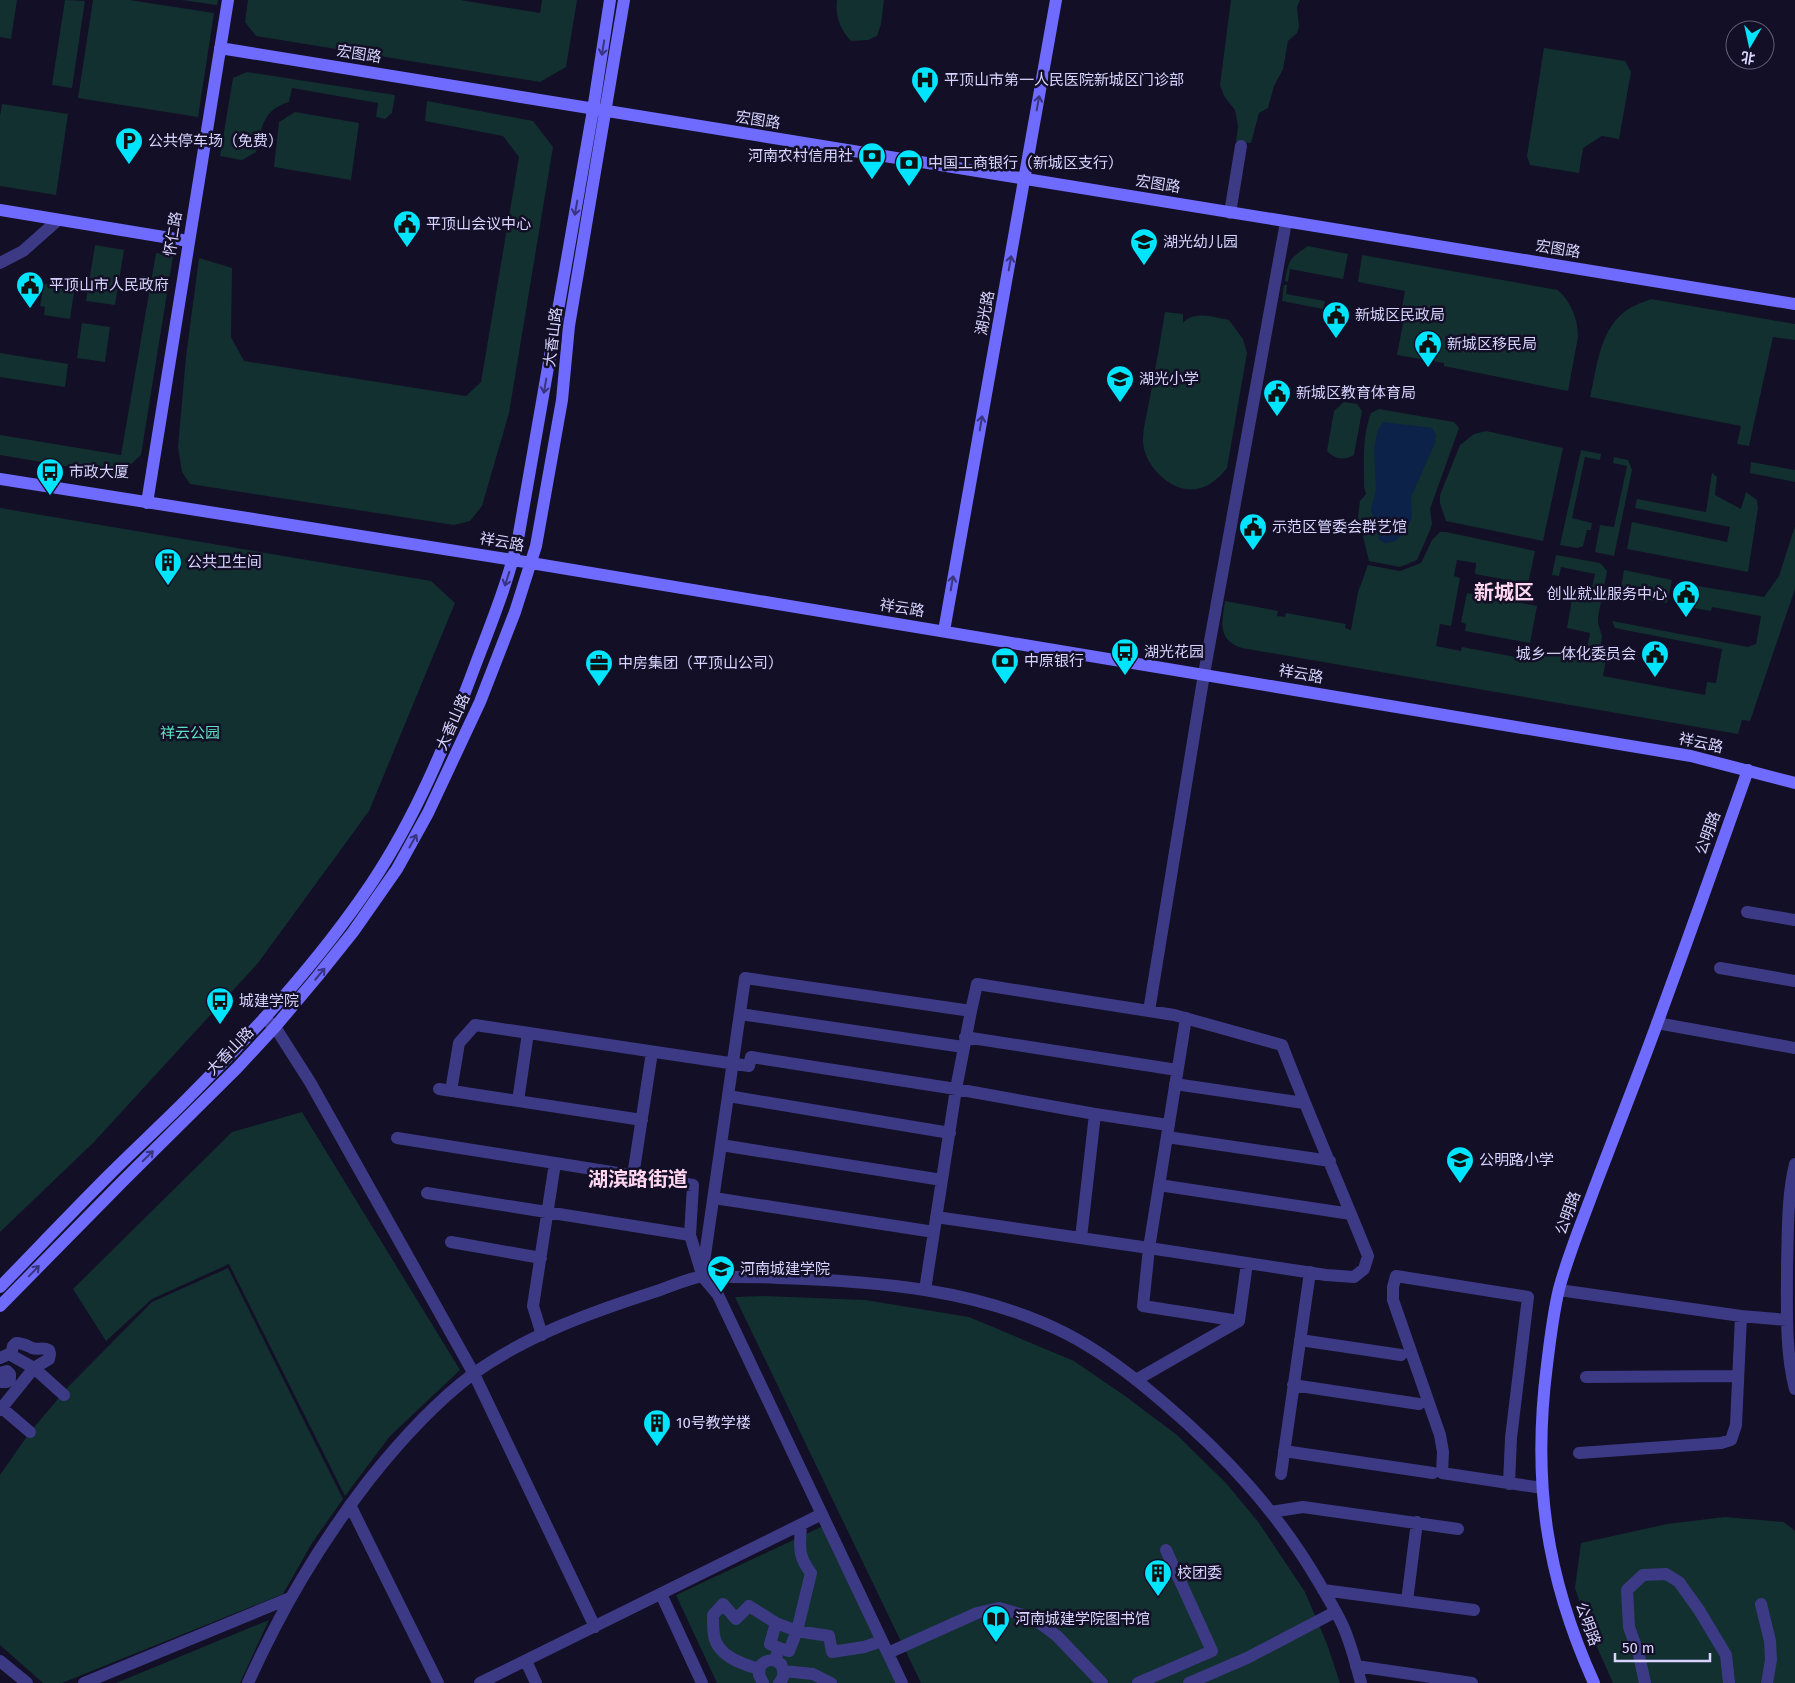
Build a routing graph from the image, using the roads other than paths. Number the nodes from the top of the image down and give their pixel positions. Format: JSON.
{"nodes":[{"id":1,"x":228,"y":0,"type":"edge"},
{"id":2,"x":610,"y":0,"type":"edge"},
{"id":3,"x":624,"y":0,"type":"edge"},
{"id":4,"x":1056,"y":0,"type":"edge"},
{"id":5,"x":220,"y":48,"type":"junction"},
{"id":6,"x":599,"y":111,"type":"junction"},
{"id":7,"x":1241,"y":146,"type":"dead end"},
{"id":8,"x":1025,"y":179,"type":"junction"},
{"id":9,"x":0,"y":210,"type":"edge"},
{"id":10,"x":1230,"y":212,"type":"junction"},
{"id":11,"x":58,"y":220,"type":"junction"},
{"id":12,"x":1286,"y":222,"type":"junction"},
{"id":13,"x":188,"y":241,"type":"junction"},
{"id":14,"x":0,"y":262,"type":"edge"},
{"id":15,"x":1795,"y":304,"type":"edge"},
{"id":16,"x":0,"y":479,"type":"edge"},
{"id":17,"x":147,"y":503,"type":"junction"},
{"id":18,"x":513,"y":560,"type":"junction"},
{"id":19,"x":532,"y":563,"type":"junction"},
{"id":20,"x":944,"y":631,"type":"junction"},
{"id":21,"x":1204,"y":674,"type":"junction"},
{"id":22,"x":1748,"y":770,"type":"junction"},
{"id":23,"x":1795,"y":783,"type":"edge"},
{"id":24,"x":1747,"y":912,"type":"dead end"},
{"id":25,"x":1795,"y":920,"type":"edge"},
{"id":26,"x":1720,"y":968,"type":"dead end"},
{"id":27,"x":1795,"y":981,"type":"edge"},
{"id":28,"x":971,"y":1011,"type":"junction"},
{"id":29,"x":1149,"y":1011,"type":"junction"},
{"id":30,"x":740,"y":1014,"type":"junction"},
{"id":31,"x":264,"y":1018,"type":"junction"},
{"id":32,"x":1186,"y":1018,"type":"junction"},
{"id":33,"x":1657,"y":1023,"type":"junction"},
{"id":34,"x":275,"y":1027,"type":"junction"},
{"id":35,"x":528,"y":1033,"type":"junction"},
{"id":36,"x":964,"y":1042,"type":"junction"},
{"id":37,"x":1795,"y":1048,"type":"edge"},
{"id":38,"x":652,"y":1052,"type":"junction"},
{"id":39,"x":733,"y":1064,"type":"junction"},
{"id":40,"x":1177,"y":1070,"type":"junction"},
{"id":41,"x":1175,"y":1084,"type":"junction"},
{"id":42,"x":956,"y":1089,"type":"junction"},
{"id":43,"x":728,"y":1096,"type":"junction"},
{"id":44,"x":518,"y":1101,"type":"junction"},
{"id":45,"x":1304,"y":1103,"type":"junction"},
{"id":46,"x":1095,"y":1114,"type":"junction"},
{"id":47,"x":642,"y":1120,"type":"junction"},
{"id":48,"x":1168,"y":1131,"type":"junction"},
{"id":49,"x":950,"y":1133,"type":"junction"},
{"id":50,"x":397,"y":1138,"type":"dead end"},
{"id":51,"x":721,"y":1145,"type":"junction"},
{"id":52,"x":1330,"y":1161,"type":"junction"},
{"id":53,"x":555,"y":1163,"type":"junction"},
{"id":54,"x":1795,"y":1164,"type":"edge"},
{"id":55,"x":633,"y":1176,"type":"junction"},
{"id":56,"x":942,"y":1180,"type":"junction"},
{"id":57,"x":1159,"y":1185,"type":"junction"},
{"id":58,"x":427,"y":1193,"type":"dead end"},
{"id":59,"x":714,"y":1198,"type":"junction"},
{"id":60,"x":548,"y":1212,"type":"junction"},
{"id":61,"x":1351,"y":1214,"type":"junction"},
{"id":62,"x":936,"y":1217,"type":"junction"},
{"id":63,"x":934,"y":1232,"type":"junction"},
{"id":64,"x":690,"y":1235,"type":"junction"},
{"id":65,"x":1081,"y":1238,"type":"junction"},
{"id":66,"x":451,"y":1242,"type":"dead end"},
{"id":67,"x":1149,"y":1248,"type":"junction"},
{"id":68,"x":540,"y":1258,"type":"junction"},
{"id":69,"x":1247,"y":1263,"type":"junction"},
{"id":70,"x":1310,"y":1272,"type":"junction"},
{"id":71,"x":702,"y":1276,"type":"junction"},
{"id":72,"x":0,"y":1287,"type":"edge"},
{"id":73,"x":925,"y":1290,"type":"junction"},
{"id":74,"x":1559,"y":1290,"type":"junction"},
{"id":75,"x":0,"y":1306,"type":"edge"},
{"id":76,"x":1741,"y":1316,"type":"junction"},
{"id":77,"x":1239,"y":1320,"type":"junction"},
{"id":78,"x":1787,"y":1320,"type":"junction"},
{"id":79,"x":542,"y":1335,"type":"junction"},
{"id":80,"x":1300,"y":1340,"type":"junction"},
{"id":81,"x":1401,"y":1355,"type":"dead end"},
{"id":82,"x":10,"y":1358,"type":"edge"},
{"id":83,"x":34,"y":1368,"type":"junction"},
{"id":84,"x":474,"y":1374,"type":"junction"},
{"id":85,"x":1738,"y":1376,"type":"junction"},
{"id":86,"x":1586,"y":1377,"type":"dead end"},
{"id":87,"x":4,"y":1378,"type":"edge"},
{"id":88,"x":1136,"y":1380,"type":"junction"},
{"id":89,"x":1294,"y":1385,"type":"junction"},
{"id":90,"x":1795,"y":1389,"type":"edge"},
{"id":91,"x":64,"y":1395,"type":"dead end"},
{"id":92,"x":1419,"y":1404,"type":"dead end"},
{"id":93,"x":2,"y":1405,"type":"edge"},
{"id":94,"x":30,"y":1432,"type":"dead end"},
{"id":95,"x":1284,"y":1451,"type":"junction"},
{"id":96,"x":1579,"y":1453,"type":"dead end"},
{"id":97,"x":1433,"y":1473,"type":"dead end"},
{"id":98,"x":1281,"y":1474,"type":"dead end"},
{"id":99,"x":1509,"y":1484,"type":"junction"},
{"id":100,"x":1542,"y":1488,"type":"junction"},
{"id":101,"x":350,"y":1505,"type":"junction"},
{"id":102,"x":1271,"y":1512,"type":"junction"},
{"id":103,"x":822,"y":1514,"type":"junction"},
{"id":104,"x":1417,"y":1522,"type":"junction"},
{"id":105,"x":801,"y":1525,"type":"junction"},
{"id":106,"x":1458,"y":1529,"type":"dead end"},
{"id":107,"x":1166,"y":1550,"type":"dead end"},
{"id":108,"x":1323,"y":1590,"type":"junction"},
{"id":109,"x":661,"y":1594,"type":"junction"},
{"id":110,"x":290,"y":1598,"type":"junction"},
{"id":111,"x":1407,"y":1601,"type":"junction"},
{"id":112,"x":1761,"y":1604,"type":"dead end"},
{"id":113,"x":1474,"y":1610,"type":"dead end"},
{"id":114,"x":1335,"y":1612,"type":"junction"},
{"id":115,"x":776,"y":1623,"type":"junction"},
{"id":116,"x":595,"y":1626,"type":"junction"},
{"id":117,"x":797,"y":1631,"type":"junction"},
{"id":118,"x":882,"y":1641,"type":"junction"},
{"id":119,"x":779,"y":1648,"type":"junction"},
{"id":120,"x":888,"y":1653,"type":"junction"},
{"id":121,"x":776,"y":1660,"type":"junction"},
{"id":122,"x":0,"y":1661,"type":"edge"},
{"id":123,"x":526,"y":1661,"type":"junction"},
{"id":124,"x":1356,"y":1666,"type":"junction"},
{"id":125,"x":759,"y":1669,"type":"junction"},
{"id":126,"x":784,"y":1671,"type":"junction"},
{"id":127,"x":1163,"y":1678,"type":"edge"},
{"id":128,"x":27,"y":1683,"type":"edge"},
{"id":129,"x":84,"y":1683,"type":"edge"},
{"id":130,"x":248,"y":1683,"type":"edge"},
{"id":131,"x":438,"y":1683,"type":"edge"},
{"id":132,"x":480,"y":1683,"type":"edge"},
{"id":133,"x":536,"y":1683,"type":"edge"},
{"id":134,"x":702,"y":1683,"type":"edge"},
{"id":135,"x":763,"y":1683,"type":"edge"},
{"id":136,"x":779,"y":1683,"type":"edge"},
{"id":137,"x":831,"y":1683,"type":"edge"},
{"id":138,"x":902,"y":1683,"type":"edge"},
{"id":139,"x":1102,"y":1683,"type":"edge"},
{"id":140,"x":1138,"y":1683,"type":"edge"},
{"id":141,"x":1189,"y":1683,"type":"edge"},
{"id":142,"x":1361,"y":1683,"type":"edge"},
{"id":143,"x":1472,"y":1683,"type":"edge"},
{"id":144,"x":1594,"y":1683,"type":"edge"},
{"id":145,"x":1645,"y":1683,"type":"edge"},
{"id":146,"x":1729,"y":1683,"type":"edge"},
{"id":147,"x":1767,"y":1683,"type":"edge"}],
"edges":[{"from":1,"to":5,"type":"main road","name":"怀仁路"},
{"from":2,"to":6,"type":"main road","name":"大香山路","one_way":true},
{"from":3,"to":6,"type":"main road","name":"大香山路"},
{"from":8,"to":4,"type":"main road","name":"湖光路","one_way":true},
{"from":5,"to":6,"type":"main road","name":"宏图路"},
{"from":5,"to":13,"type":"main road","name":"怀仁路"},
{"from":6,"to":8,"type":"main road","name":"宏图路"},
{"from":6,"to":18,"type":"main road","name":"大香山路","one_way":true},
{"from":6,"to":19,"type":"main road","name":"大香山路"},
{"from":7,"to":10,"type":"street"},
{"from":8,"to":10,"type":"main road","name":"宏图路"},
{"from":20,"to":8,"type":"main road","name":"湖光路","one_way":true},
{"from":9,"to":11,"type":"main road"},
{"from":10,"to":12,"type":"main road","name":"宏图路"},
{"from":11,"to":13,"type":"main road"},
{"from":11,"to":14,"type":"street"},
{"from":12,"to":15,"type":"main road","name":"宏图路"},
{"from":12,"to":21,"type":"street"},
{"from":13,"to":17,"type":"main road","name":"怀仁路"},
{"from":16,"to":17,"type":"main road","name":"祥云路"},
{"from":17,"to":18,"type":"main road","name":"祥云路"},
{"from":18,"to":19,"type":"main road","name":"祥云路"},
{"from":18,"to":31,"type":"main road","name":"大香山路","one_way":true},
{"from":19,"to":20,"type":"main road","name":"祥云路"},
{"from":34,"to":19,"type":"main road","name":"大香山路","one_way":true},
{"from":20,"to":21,"type":"main road","name":"祥云路"},
{"from":21,"to":22,"type":"main road","name":"祥云路"},
{"from":21,"to":29,"type":"street"},
{"from":22,"to":23,"type":"main road","name":"祥云路"},
{"from":22,"to":33,"type":"main road","name":"公明路"},
{"from":24,"to":25,"type":"street"},
{"from":26,"to":27,"type":"street"},
{"from":28,"to":29,"type":"street"},
{"from":28,"to":30,"type":"street"},
{"from":28,"to":36,"type":"street"},
{"from":29,"to":32,"type":"street"},
{"from":30,"to":36,"type":"street"},
{"from":30,"to":39,"type":"street"},
{"from":31,"to":34,"type":"street"},
{"from":31,"to":72,"type":"main road","name":"大香山路"},
{"from":32,"to":40,"type":"street"},
{"from":32,"to":45,"type":"street"},
{"from":33,"to":37,"type":"street"},
{"from":33,"to":74,"type":"main road","name":"公明路"},
{"from":75,"to":34,"type":"main road","name":"大香山路","one_way":true},
{"from":34,"to":84,"type":"street"},
{"from":35,"to":38,"type":"street"},
{"from":35,"to":44,"type":"street"},
{"from":35,"to":44,"type":"street"},
{"from":36,"to":40,"type":"street"},
{"from":36,"to":42,"type":"street"},
{"from":38,"to":39,"type":"street"},
{"from":38,"to":47,"type":"street"},
{"from":39,"to":42,"type":"street"},
{"from":39,"to":43,"type":"street"},
{"from":40,"to":41,"type":"street"},
{"from":41,"to":45,"type":"street"},
{"from":41,"to":48,"type":"street"},
{"from":42,"to":46,"type":"street"},
{"from":42,"to":49,"type":"street"},
{"from":43,"to":49,"type":"street"},
{"from":43,"to":51,"type":"street"},
{"from":44,"to":47,"type":"street"},
{"from":45,"to":52,"type":"street"},
{"from":46,"to":48,"type":"street"},
{"from":46,"to":65,"type":"street"},
{"from":47,"to":55,"type":"street"},
{"from":48,"to":52,"type":"street"},
{"from":48,"to":57,"type":"street"},
{"from":49,"to":56,"type":"street"},
{"from":50,"to":53,"type":"street"},
{"from":51,"to":56,"type":"street"},
{"from":51,"to":59,"type":"street"},
{"from":52,"to":61,"type":"street"},
{"from":53,"to":55,"type":"street"},
{"from":53,"to":60,"type":"street"},
{"from":54,"to":78,"type":"street"},
{"from":55,"to":64,"type":"street"},
{"from":56,"to":62,"type":"street"},
{"from":57,"to":61,"type":"street"},
{"from":57,"to":67,"type":"street"},
{"from":58,"to":60,"type":"street"},
{"from":59,"to":63,"type":"street"},
{"from":59,"to":71,"type":"street"},
{"from":60,"to":64,"type":"street"},
{"from":60,"to":68,"type":"street"},
{"from":61,"to":70,"type":"street"},
{"from":62,"to":63,"type":"street"},
{"from":62,"to":65,"type":"street"},
{"from":63,"to":73,"type":"street"},
{"from":64,"to":71,"type":"street"},
{"from":65,"to":67,"type":"street"},
{"from":66,"to":68,"type":"street"},
{"from":67,"to":69,"type":"street"},
{"from":67,"to":77,"type":"street"},
{"from":68,"to":79,"type":"street"},
{"from":69,"to":70,"type":"street"},
{"from":69,"to":77,"type":"street"},
{"from":70,"to":80,"type":"street"},
{"from":71,"to":73,"type":"street"},
{"from":71,"to":79,"type":"street"},
{"from":71,"to":103,"type":"street"},
{"from":73,"to":88,"type":"street"},
{"from":74,"to":76,"type":"street"},
{"from":74,"to":100,"type":"main road","name":"公明路"},
{"from":76,"to":78,"type":"street"},
{"from":76,"to":85,"type":"street"},
{"from":77,"to":88,"type":"street"},
{"from":78,"to":90,"type":"street"},
{"from":79,"to":84,"type":"street"},
{"from":80,"to":81,"type":"street"},
{"from":80,"to":89,"type":"street"},
{"from":82,"to":83,"type":"street"},
{"from":82,"to":83,"type":"street"},
{"from":82,"to":87,"type":"street"},
{"from":83,"to":87,"type":"street"},
{"from":83,"to":91,"type":"street"},
{"from":84,"to":101,"type":"street"},
{"from":84,"to":116,"type":"street"},
{"from":85,"to":86,"type":"street"},
{"from":85,"to":96,"type":"street"},
{"from":87,"to":93,"type":"street"},
{"from":88,"to":102,"type":"street"},
{"from":89,"to":92,"type":"street"},
{"from":89,"to":95,"type":"street"},
{"from":93,"to":94,"type":"street"},
{"from":95,"to":97,"type":"street"},
{"from":95,"to":98,"type":"street"},
{"from":99,"to":99,"type":"street"},
{"from":99,"to":100,"type":"street"},
{"from":100,"to":144,"type":"main road","name":"公明路"},
{"from":101,"to":110,"type":"street"},
{"from":101,"to":131,"type":"street"},
{"from":102,"to":104,"type":"street"},
{"from":102,"to":108,"type":"street"},
{"from":103,"to":105,"type":"street"},
{"from":103,"to":118,"type":"street"},
{"from":104,"to":106,"type":"street"},
{"from":104,"to":111,"type":"street"},
{"from":105,"to":109,"type":"street"},
{"from":105,"to":117,"type":"street"},
{"from":107,"to":127,"type":"street"},
{"from":108,"to":111,"type":"street"},
{"from":108,"to":114,"type":"street"},
{"from":109,"to":116,"type":"street"},
{"from":109,"to":134,"type":"street"},
{"from":110,"to":129,"type":"street"},
{"from":110,"to":130,"type":"street"},
{"from":111,"to":113,"type":"street"},
{"from":112,"to":147,"type":"street"},
{"from":114,"to":124,"type":"street"},
{"from":114,"to":141,"type":"street"},
{"from":115,"to":117,"type":"street"},
{"from":115,"to":119,"type":"street"},
{"from":115,"to":125,"type":"street"},
{"from":116,"to":123,"type":"street"},
{"from":117,"to":118,"type":"street"},
{"from":117,"to":119,"type":"street"},
{"from":118,"to":120,"type":"street"},
{"from":119,"to":121,"type":"street"},
{"from":120,"to":138,"type":"street"},
{"from":120,"to":139,"type":"street"},
{"from":121,"to":125,"type":"street"},
{"from":121,"to":126,"type":"street"},
{"from":122,"to":128,"type":"street"},
{"from":123,"to":132,"type":"street"},
{"from":123,"to":133,"type":"street"},
{"from":124,"to":142,"type":"street"},
{"from":124,"to":143,"type":"street"},
{"from":125,"to":135,"type":"street"},
{"from":126,"to":136,"type":"street"},
{"from":126,"to":137,"type":"street"},
{"from":127,"to":140,"type":"street"},
{"from":145,"to":146,"type":"street"}]}
